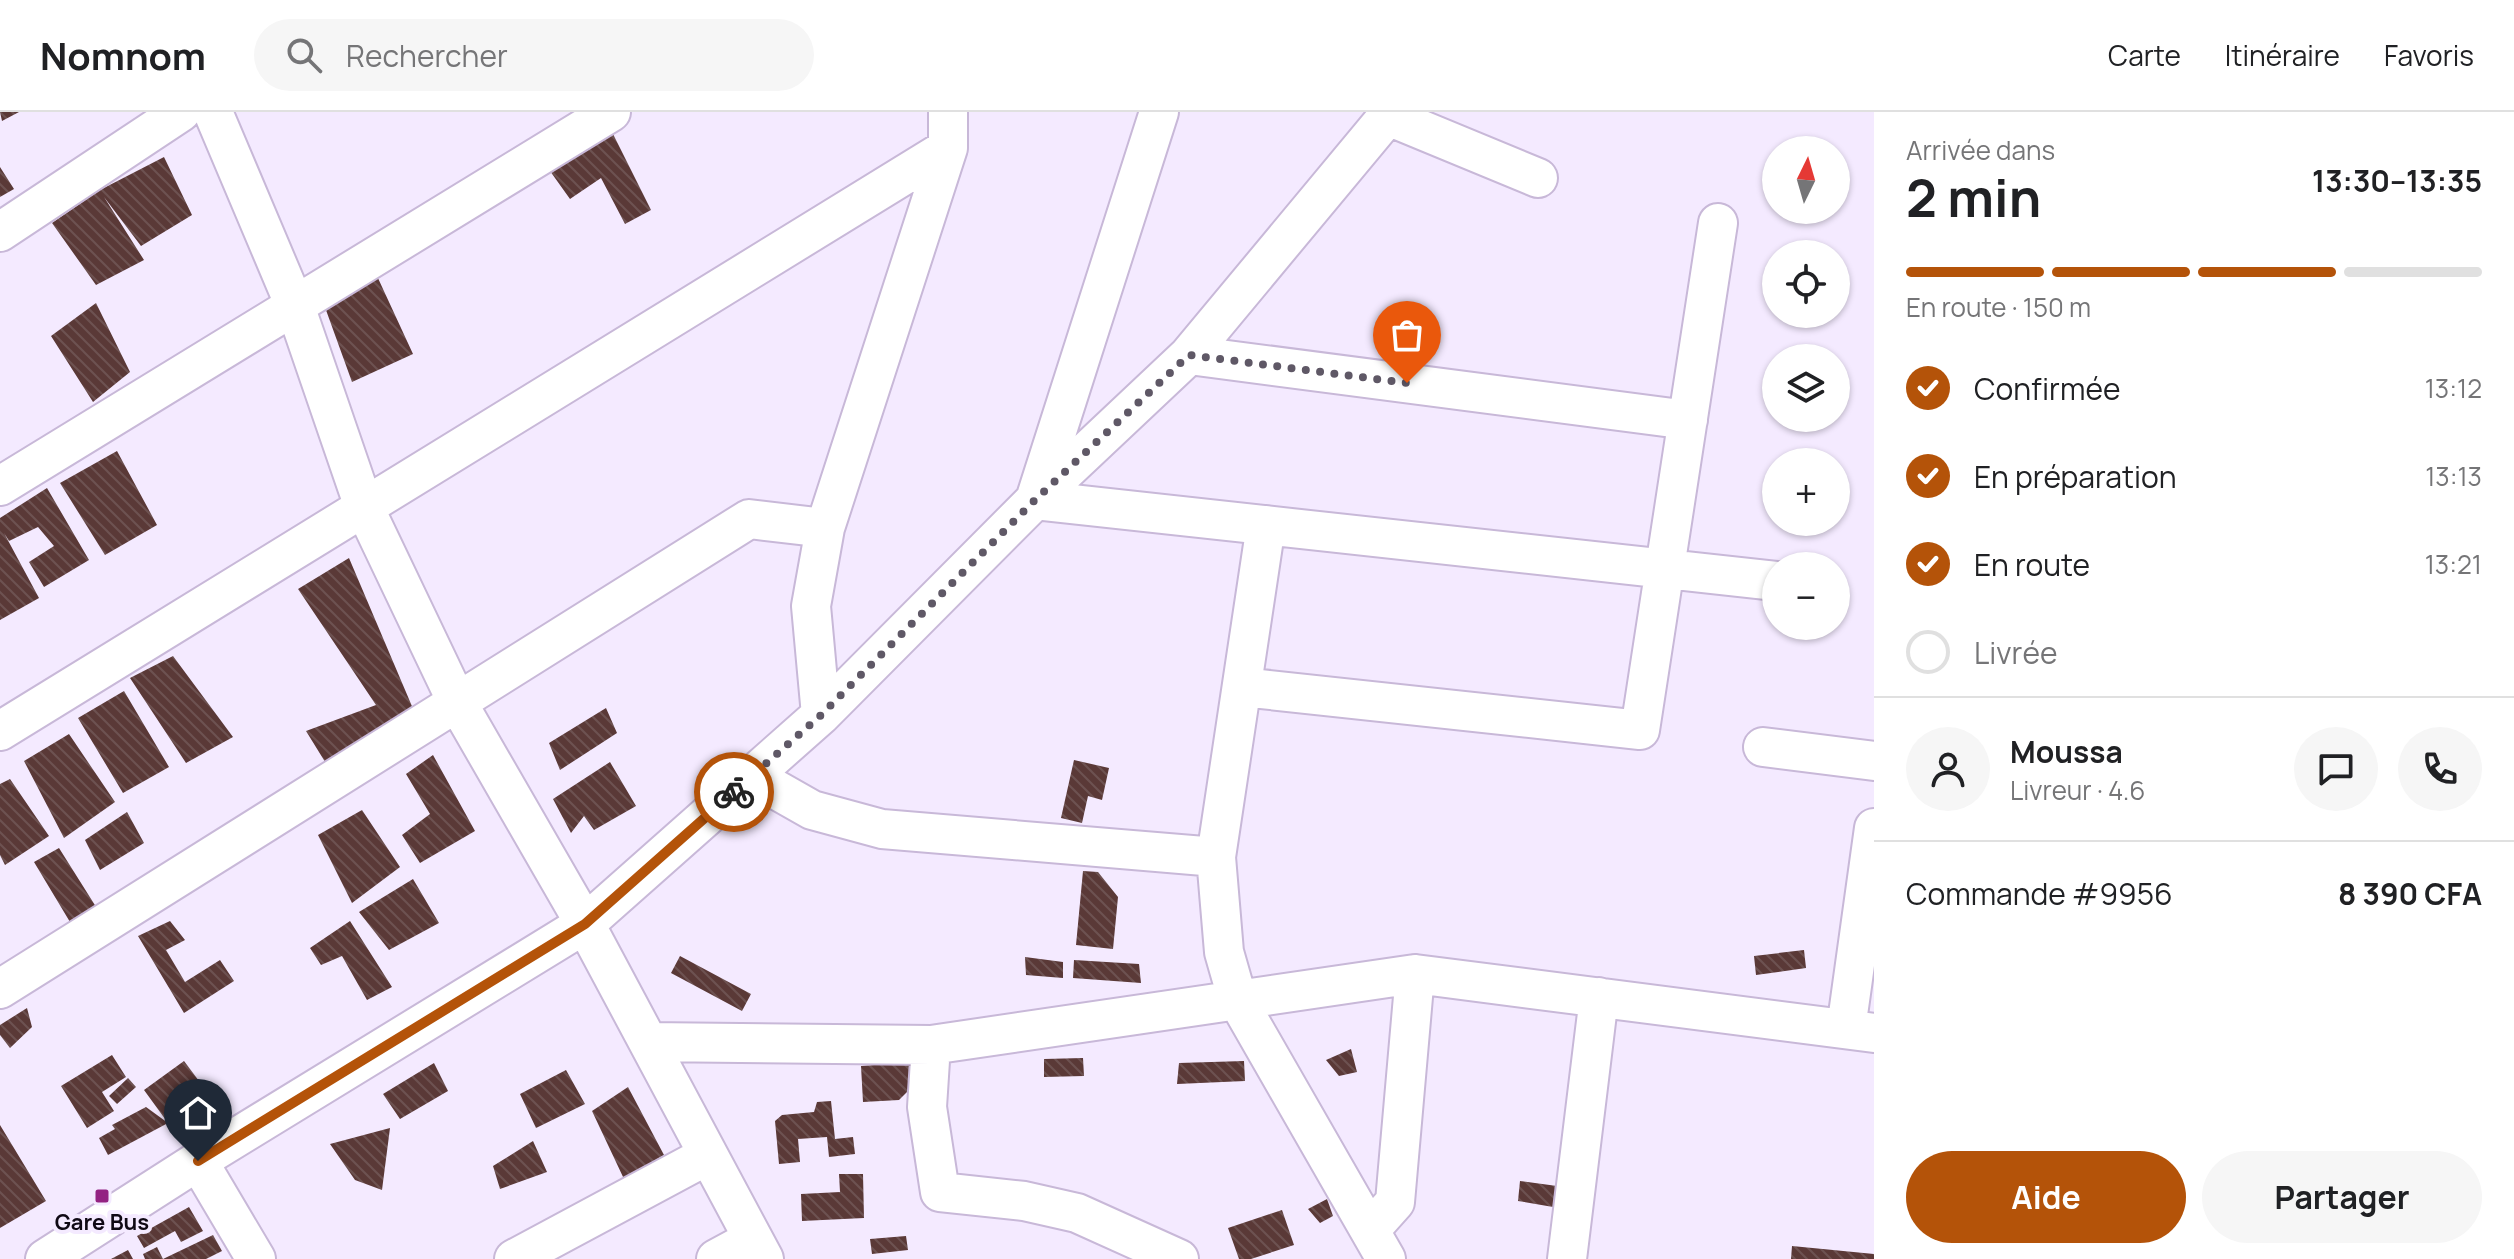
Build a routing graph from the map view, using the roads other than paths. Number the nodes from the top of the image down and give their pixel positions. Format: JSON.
{"nodes":[{"id":1,"x":181,"y":112,"type":"edge"},
{"id":2,"x":213,"y":112,"type":"edge"},
{"id":3,"x":611,"y":112,"type":"edge"},
{"id":4,"x":1159,"y":112,"type":"edge"},
{"id":5,"x":1390,"y":113,"type":"edge"},
{"id":6,"x":948,"y":130,"type":"edge"},
{"id":7,"x":1538,"y":178,"type":"dead end"},
{"id":8,"x":1718,"y":223,"type":"dead end"},
{"id":9,"x":0,"y":232,"type":"edge"},
{"id":10,"x":295,"y":306,"type":"junction"},
{"id":11,"x":1189,"y":355,"type":"junction"},
{"id":12,"x":1688,"y":420,"type":"junction"},
{"id":13,"x":0,"y":486,"type":"edge"},
{"id":14,"x":1035,"y":500,"type":"junction"},
{"id":15,"x":364,"y":507,"type":"junction"},
{"id":16,"x":1266,"y":525,"type":"junction"},
{"id":17,"x":825,"y":528,"type":"junction"},
{"id":18,"x":1664,"y":568,"type":"junction"},
{"id":19,"x":1762,"y":579,"type":"edge"},
{"id":20,"x":1242,"y":687,"type":"junction"},
{"id":21,"x":457,"y":702,"type":"junction"},
{"id":22,"x":821,"y":715,"type":"junction"},
{"id":23,"x":0,"y":731,"type":"edge"},
{"id":24,"x":1763,"y":747,"type":"dead end"},
{"id":25,"x":1874,"y":761,"type":"edge"},
{"id":26,"x":752,"y":776,"type":"junction"},
{"id":27,"x":1874,"y":828,"type":"edge"},
{"id":28,"x":1216,"y":857,"type":"junction"},
{"id":29,"x":585,"y":924,"type":"junction"},
{"id":30,"x":1415,"y":974,"type":"junction"},
{"id":31,"x":0,"y":989,"type":"edge"},
{"id":32,"x":1599,"y":997,"type":"junction"},
{"id":33,"x":1238,"y":1001,"type":"junction"},
{"id":34,"x":1860,"y":1031,"type":"edge"},
{"id":35,"x":648,"y":1042,"type":"junction"},
{"id":36,"x":931,"y":1045,"type":"junction"},
{"id":37,"x":708,"y":1155,"type":"junction"},
{"id":38,"x":198,"y":1161,"type":"junction"},
{"id":39,"x":1378,"y":1245,"type":"edge"},
{"id":40,"x":759,"y":1249,"type":"edge"},
{"id":41,"x":1132,"y":1249,"type":"edge"},
{"id":42,"x":45,"y":1259,"type":"edge"},
{"id":43,"x":256,"y":1259,"type":"edge"},
{"id":44,"x":514,"y":1259,"type":"edge"},
{"id":45,"x":716,"y":1259,"type":"edge"},
{"id":46,"x":1179,"y":1259,"type":"edge"},
{"id":47,"x":1567,"y":1259,"type":"edge"}],
"edges":[{"from":1,"to":9,"type":"street"},
{"from":2,"to":10,"type":"street"},
{"from":3,"to":10,"type":"street"},
{"from":4,"to":14,"type":"street"},
{"from":5,"to":7,"type":"street"},
{"from":5,"to":11,"type":"street"},
{"from":6,"to":15,"type":"street"},
{"from":6,"to":17,"type":"street"},
{"from":8,"to":12,"type":"street"},
{"from":10,"to":13,"type":"street"},
{"from":10,"to":15,"type":"street"},
{"from":11,"to":12,"type":"street"},
{"from":11,"to":14,"type":"street"},
{"from":12,"to":18,"type":"street"},
{"from":14,"to":16,"type":"street"},
{"from":14,"to":22,"type":"street"},
{"from":15,"to":21,"type":"street"},
{"from":15,"to":23,"type":"street"},
{"from":16,"to":18,"type":"street"},
{"from":16,"to":20,"type":"street"},
{"from":17,"to":21,"type":"street"},
{"from":17,"to":22,"type":"street"},
{"from":18,"to":19,"type":"street"},
{"from":18,"to":20,"type":"street"},
{"from":20,"to":28,"type":"street"},
{"from":21,"to":29,"type":"street"},
{"from":21,"to":31,"type":"street"},
{"from":22,"to":26,"type":"street"},
{"from":24,"to":25,"type":"street"},
{"from":26,"to":28,"type":"street"},
{"from":26,"to":29,"type":"street"},
{"from":27,"to":34,"type":"street"},
{"from":28,"to":33,"type":"street"},
{"from":29,"to":35,"type":"street"},
{"from":29,"to":38,"type":"street"},
{"from":30,"to":32,"type":"street"},
{"from":30,"to":33,"type":"street"},
{"from":30,"to":39,"type":"street"},
{"from":32,"to":34,"type":"street"},
{"from":32,"to":47,"type":"street"},
{"from":33,"to":36,"type":"street"},
{"from":33,"to":39,"type":"street"},
{"from":35,"to":36,"type":"street"},
{"from":35,"to":37,"type":"street"},
{"from":36,"to":41,"type":"street"},
{"from":37,"to":40,"type":"street"},
{"from":37,"to":44,"type":"street"},
{"from":38,"to":42,"type":"street"},
{"from":38,"to":43,"type":"street"},
{"from":40,"to":45,"type":"street"},
{"from":41,"to":46,"type":"street"}]}
